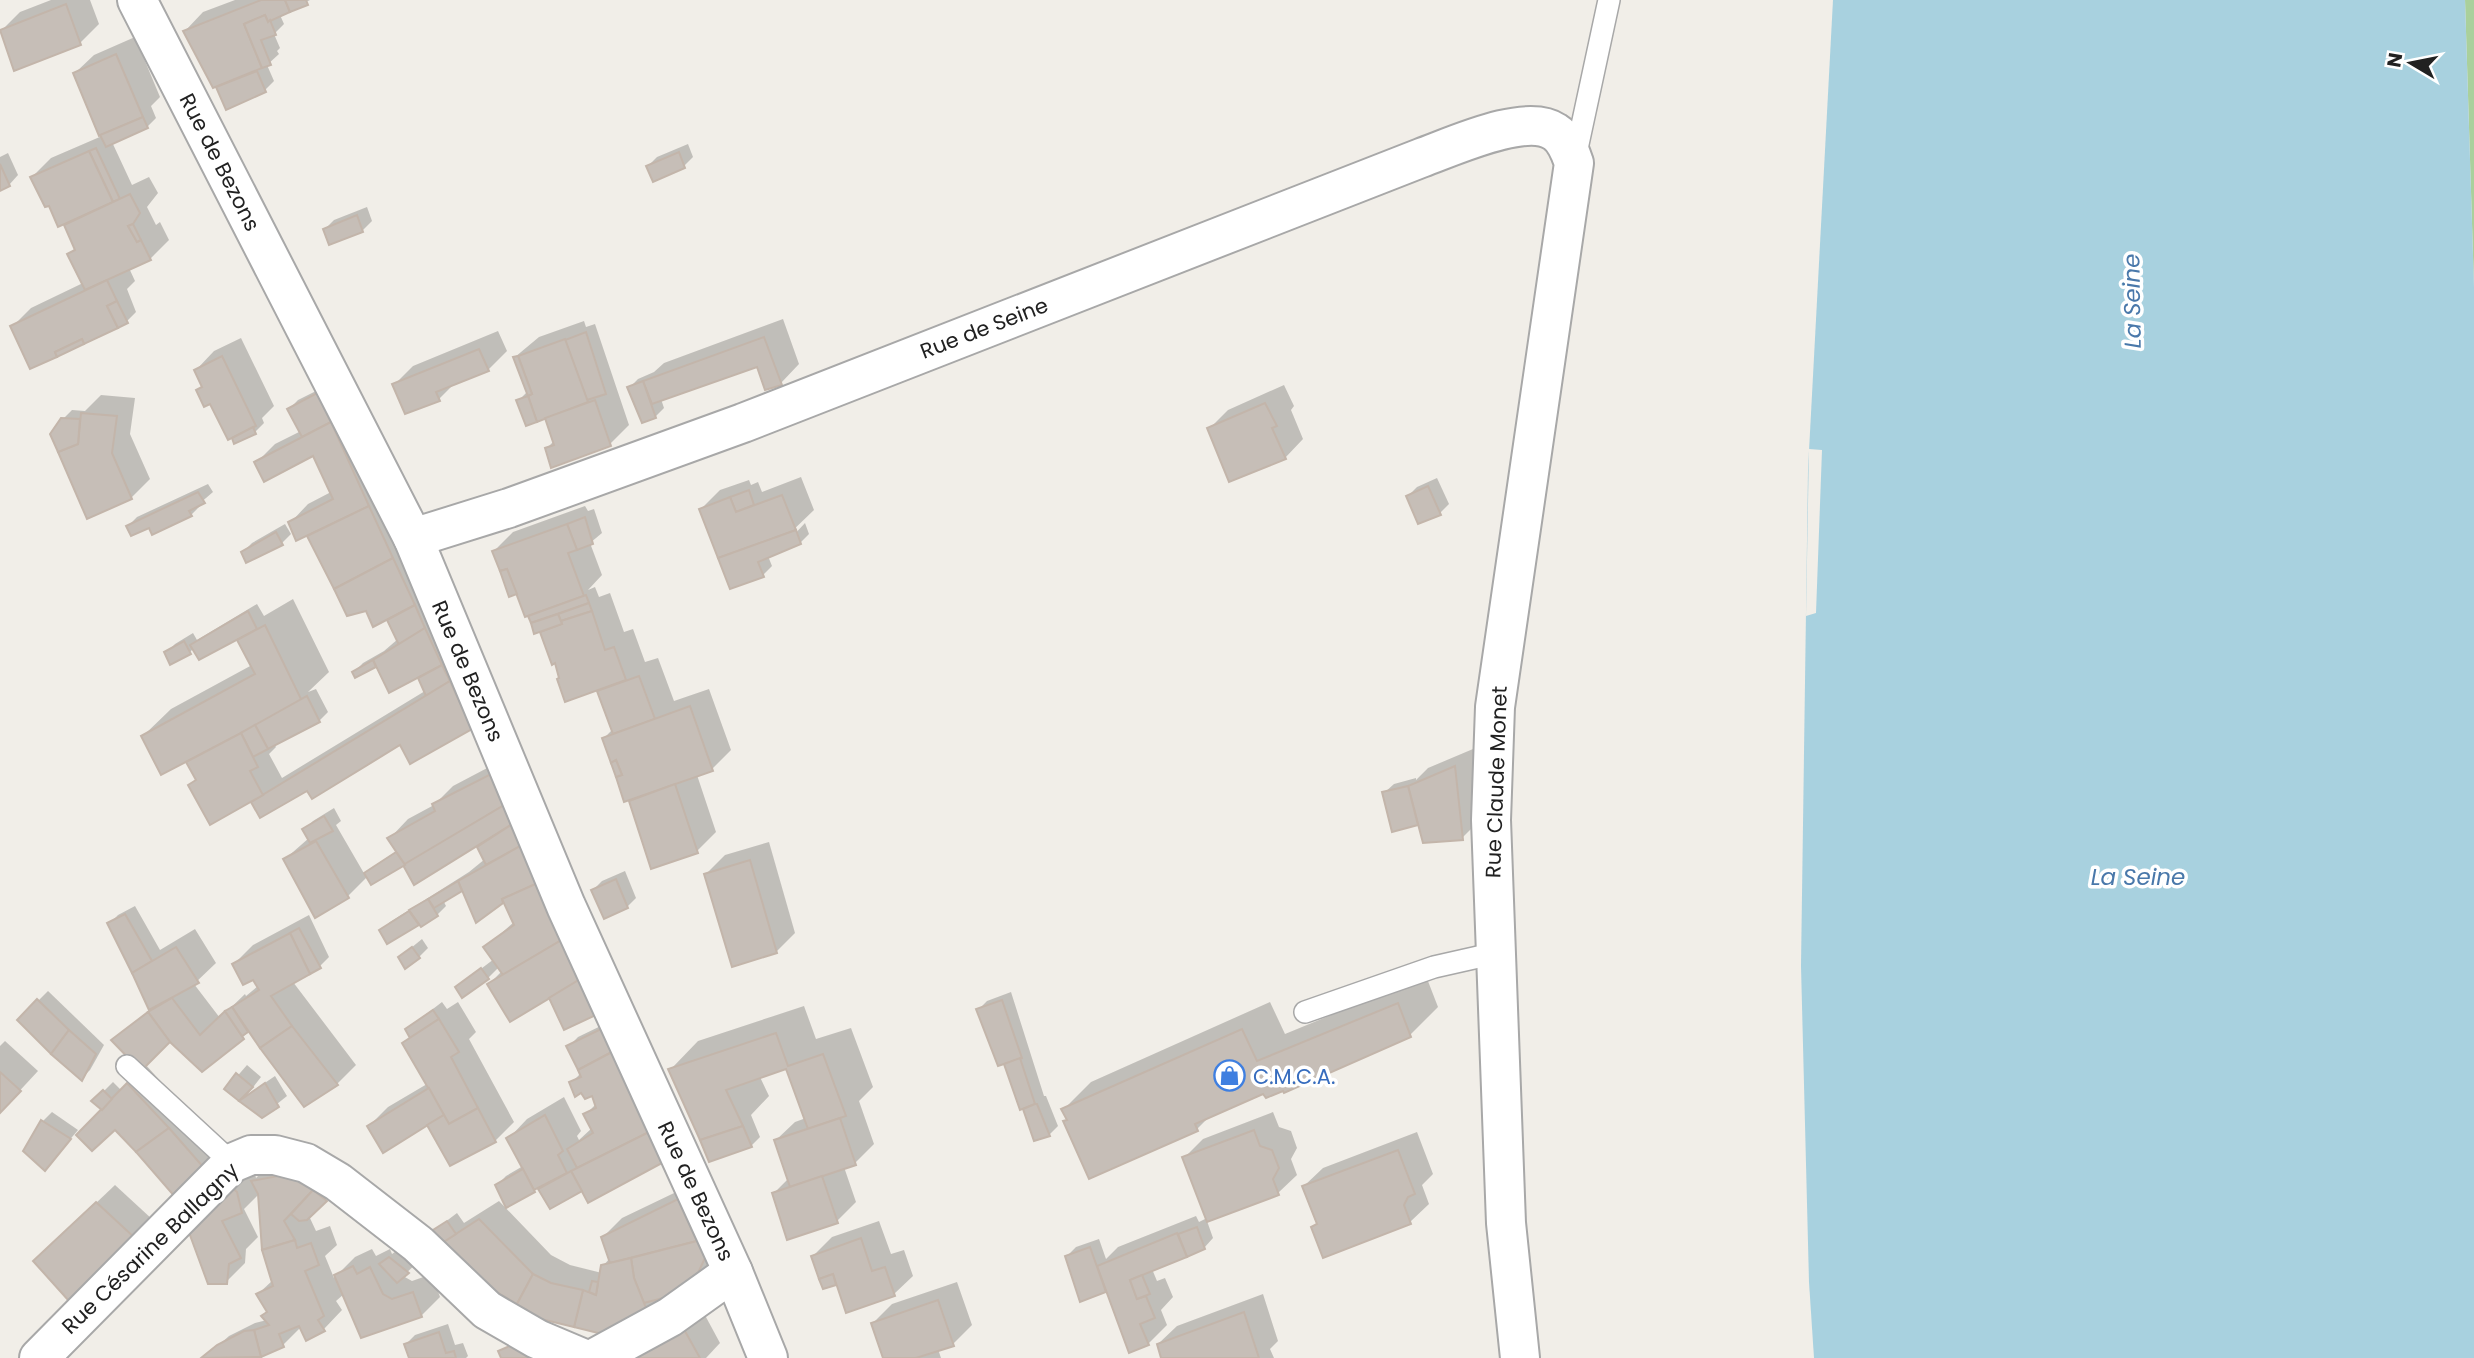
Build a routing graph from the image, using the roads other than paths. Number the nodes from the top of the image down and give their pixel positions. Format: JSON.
{"nodes":[{"id":1,"x":137,"y":0,"type":"edge"},
{"id":2,"x":1609,"y":0,"type":"edge"},
{"id":3,"x":1565,"y":148,"type":"junction"},
{"id":4,"x":413,"y":538,"type":"junction"},
{"id":5,"x":1496,"y":953,"type":"junction"},
{"id":6,"x":1305,"y":1012,"type":"dead end"},
{"id":7,"x":127,"y":1066,"type":"dead end"},
{"id":8,"x":232,"y":1163,"type":"junction"},
{"id":9,"x":733,"y":1272,"type":"junction"},
{"id":10,"x":39,"y":1358,"type":"edge"},
{"id":11,"x":582,"y":1358,"type":"edge"},
{"id":12,"x":595,"y":1358,"type":"edge"},
{"id":13,"x":768,"y":1358,"type":"edge"},
{"id":14,"x":1520,"y":1358,"type":"edge"}],
"edges":[{"from":1,"to":4,"type":"street","name":"Rue de Bezons"},
{"from":2,"to":3,"type":"lane"},
{"from":3,"to":4,"type":"street","name":"Rue de Seine"},
{"from":3,"to":5,"type":"street","name":"Rue Claude Monet"},
{"from":4,"to":9,"type":"street","name":"Rue de Bezons"},
{"from":5,"to":6,"type":"lane"},
{"from":5,"to":14,"type":"street","name":"Rue Claude Monet"},
{"from":7,"to":8,"type":"lane"},
{"from":8,"to":10,"type":"street","name":"Rue Césarine Ballagny"},
{"from":8,"to":11,"type":"street","name":"Rue Césarine Ballagny"},
{"from":9,"to":12,"type":"street"},
{"from":9,"to":13,"type":"street","name":"Rue de Bezons"}]}
